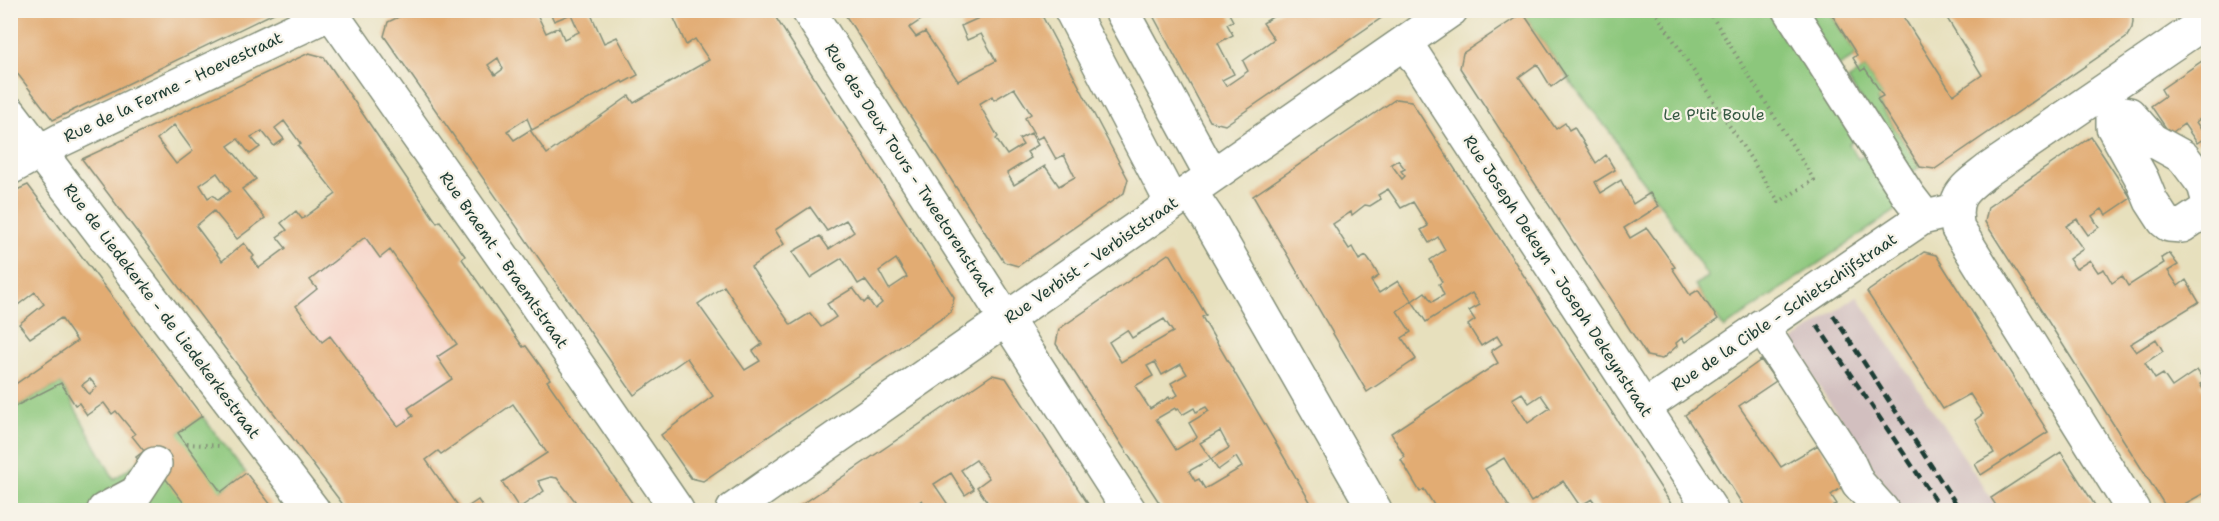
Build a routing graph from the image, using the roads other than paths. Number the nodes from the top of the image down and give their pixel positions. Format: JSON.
{"nodes":[{"id":1,"x":808,"y":10,"type":"edge"},
{"id":2,"x":1071,"y":10,"type":"edge"},
{"id":3,"x":1121,"y":10,"type":"edge"},
{"id":4,"x":1451,"y":10,"type":"edge"},
{"id":5,"x":1791,"y":10,"type":"edge"},
{"id":6,"x":332,"y":11,"type":"edge"},
{"id":7,"x":2208,"y":20,"type":"edge"},
{"id":8,"x":1405,"y":42,"type":"junction"},
{"id":9,"x":2110,"y":101,"type":"junction"},
{"id":10,"x":10,"y":113,"type":"edge"},
{"id":11,"x":40,"y":151,"type":"junction"},
{"id":12,"x":10,"y":168,"type":"edge"},
{"id":13,"x":1192,"y":190,"type":"junction"},
{"id":14,"x":2208,"y":199,"type":"edge"},
{"id":15,"x":1940,"y":214,"type":"junction"},
{"id":16,"x":1006,"y":319,"type":"junction"},
{"id":17,"x":1761,"y":326,"type":"junction"},
{"id":18,"x":1644,"y":407,"type":"junction"},
{"id":19,"x":155,"y":464,"type":"dead end"},
{"id":20,"x":104,"y":510,"type":"edge"},
{"id":21,"x":313,"y":510,"type":"edge"},
{"id":22,"x":677,"y":510,"type":"edge"},
{"id":23,"x":733,"y":510,"type":"edge"},
{"id":24,"x":1129,"y":510,"type":"edge"},
{"id":25,"x":1375,"y":510,"type":"edge"},
{"id":26,"x":1711,"y":510,"type":"edge"},
{"id":27,"x":1882,"y":510,"type":"edge"},
{"id":28,"x":2133,"y":510,"type":"edge"}],
"edges":[{"from":1,"to":16,"type":"street","name":"Rue des Deux Tours - Tweetorenstraat"},
{"from":2,"to":13,"type":"street"},
{"from":3,"to":13,"type":"street"},
{"from":4,"to":8,"type":"street","name":"Rue Verbist - Verbiststraat"},
{"from":5,"to":15,"type":"street"},
{"from":6,"to":11,"type":"street","name":"Rue de la Ferme - Hoevestraat"},
{"from":6,"to":22,"type":"street","name":"Rue Braemt - Braemtstraat"},
{"from":7,"to":9,"type":"street","name":"Rue de la Cible - Schietschijfstraat"},
{"from":8,"to":13,"type":"street","name":"Rue Verbist - Verbiststraat"},
{"from":8,"to":18,"type":"street","name":"Rue Joseph Dekeyn - Joseph Dekeynstraat"},
{"from":9,"to":14,"type":"street"},
{"from":9,"to":14,"type":"street"},
{"from":9,"to":15,"type":"street","name":"Rue de la Cible - Schietschijfstraat"},
{"from":10,"to":11,"type":"street","name":"Rue de Liedekerke - de Liedekerkestraat"},
{"from":11,"to":12,"type":"street","name":"Rue de la Ferme - Hoevestraat"},
{"from":11,"to":21,"type":"street","name":"Rue de Liedekerke - de Liedekerkestraat"},
{"from":13,"to":16,"type":"street","name":"Rue Verbist - Verbiststraat"},
{"from":13,"to":25,"type":"street"},
{"from":15,"to":17,"type":"street","name":"Rue de la Cible - Schietschijfstraat"},
{"from":15,"to":28,"type":"street"},
{"from":16,"to":23,"type":"street","name":"Rue Verbist - Verbiststraat"},
{"from":16,"to":24,"type":"street","name":"Rue des Deux Tours - Tweetorenstraat"},
{"from":17,"to":18,"type":"street","name":"Rue de la Cible - Schietschijfstraat"},
{"from":17,"to":27,"type":"street"},
{"from":18,"to":26,"type":"street","name":"Rue Joseph Dekeyn - Joseph Dekeynstraat"},
{"from":19,"to":20,"type":"street"}]}
